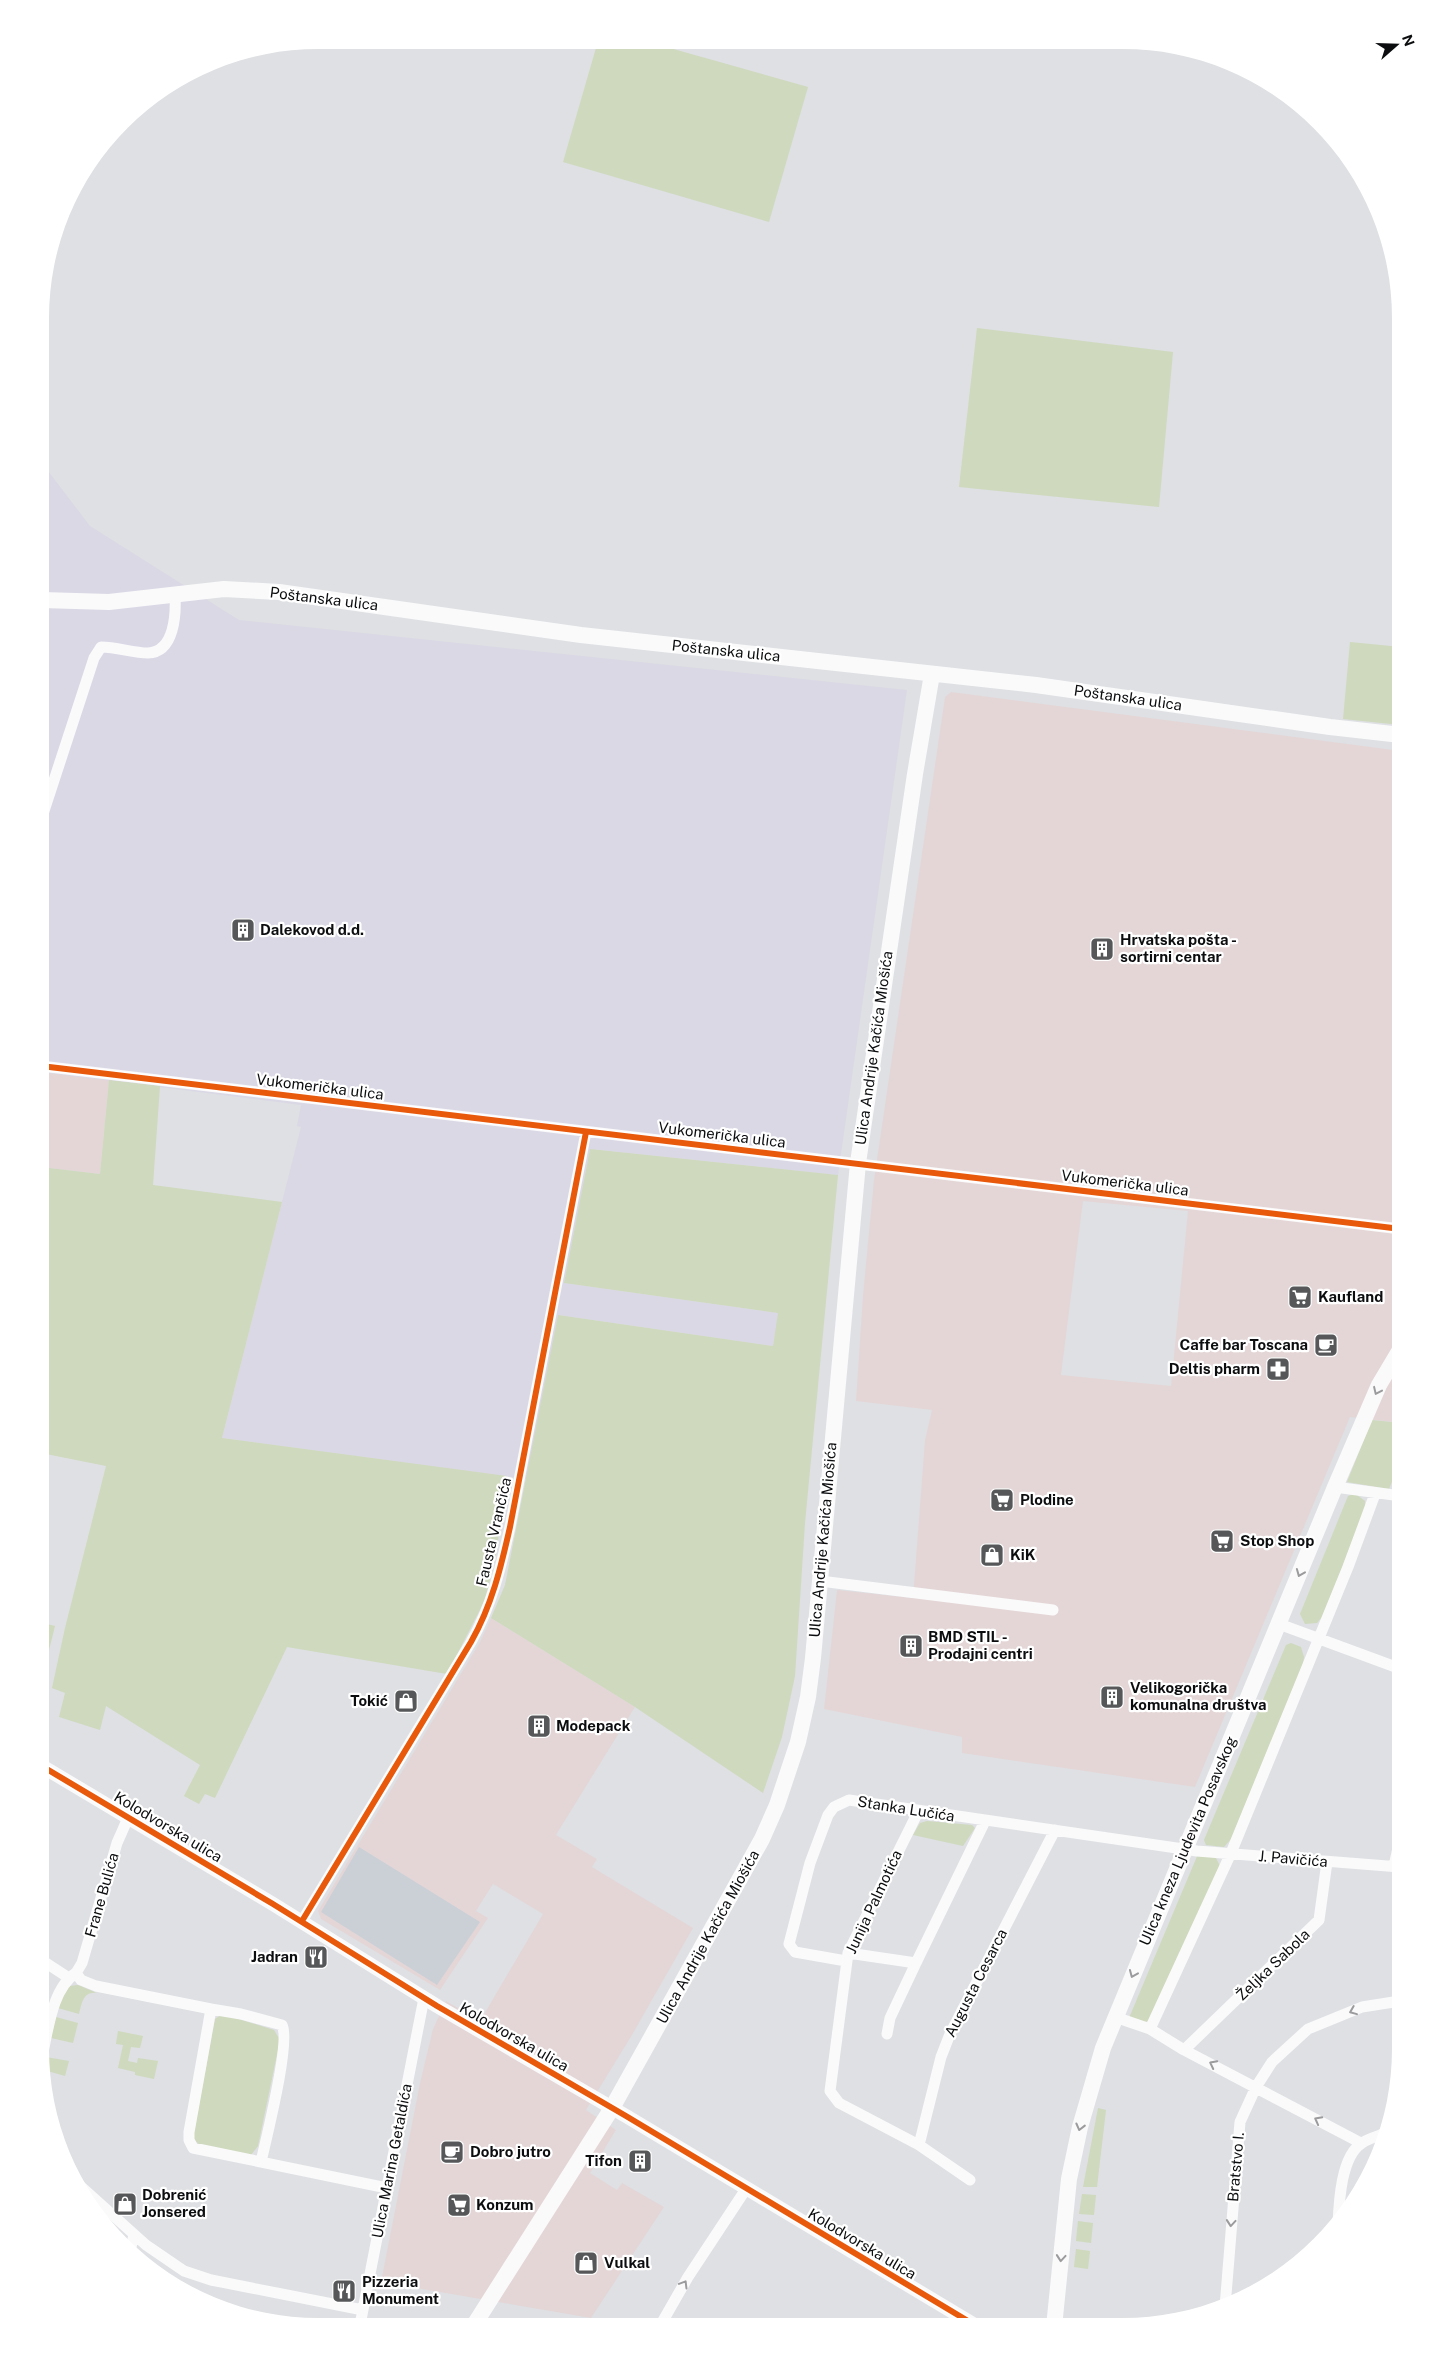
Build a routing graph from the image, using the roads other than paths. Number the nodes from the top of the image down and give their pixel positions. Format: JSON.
{"nodes":[{"id":1,"x":175,"y":594,"type":"junction"},
{"id":2,"x":49,"y":600,"type":"edge"},
{"id":3,"x":932,"y":674,"type":"junction"},
{"id":4,"x":1392,"y":734,"type":"edge"},
{"id":5,"x":49,"y":796,"type":"edge"},
{"id":6,"x":49,"y":1067,"type":"edge"},
{"id":7,"x":586,"y":1132,"type":"junction"},
{"id":8,"x":858,"y":1163,"type":"junction"},
{"id":9,"x":1392,"y":1228,"type":"edge"},
{"id":10,"x":1392,"y":1363,"type":"edge"},
{"id":11,"x":1335,"y":1487,"type":"junction"},
{"id":12,"x":1375,"y":1494,"type":"junction"},
{"id":13,"x":1392,"y":1495,"type":"edge"},
{"id":14,"x":820,"y":1581,"type":"junction"},
{"id":15,"x":1053,"y":1610,"type":"dead end"},
{"id":16,"x":1279,"y":1624,"type":"junction"},
{"id":17,"x":1317,"y":1640,"type":"junction"},
{"id":18,"x":1392,"y":1666,"type":"edge"},
{"id":19,"x":49,"y":1770,"type":"edge"},
{"id":20,"x":918,"y":1812,"type":"junction"},
{"id":21,"x":128,"y":1818,"type":"junction"},
{"id":22,"x":985,"y":1821,"type":"junction"},
{"id":23,"x":1055,"y":1830,"type":"junction"},
{"id":24,"x":1185,"y":1848,"type":"junction"},
{"id":25,"x":1231,"y":1853,"type":"junction"},
{"id":26,"x":1327,"y":1862,"type":"junction"},
{"id":27,"x":1392,"y":1867,"type":"edge"},
{"id":28,"x":302,"y":1921,"type":"junction"},
{"id":29,"x":847,"y":1957,"type":"junction"},
{"id":30,"x":49,"y":1963,"type":"edge"},
{"id":31,"x":916,"y":1963,"type":"junction"},
{"id":32,"x":72,"y":1975,"type":"junction"},
{"id":33,"x":424,"y":1998,"type":"junction"},
{"id":34,"x":1392,"y":2001,"type":"edge"},
{"id":35,"x":211,"y":2009,"type":"junction"},
{"id":36,"x":1115,"y":2017,"type":"junction"},
{"id":37,"x":1150,"y":2029,"type":"junction"},
{"id":38,"x":49,"y":2031,"type":"edge"},
{"id":39,"x":887,"y":2034,"type":"dead end"},
{"id":40,"x":1184,"y":2050,"type":"junction"},
{"id":41,"x":1256,"y":2087,"type":"junction"},
{"id":42,"x":612,"y":2108,"type":"junction"},
{"id":43,"x":1378,"y":2136,"type":"edge"},
{"id":44,"x":1361,"y":2143,"type":"junction"},
{"id":45,"x":919,"y":2145,"type":"junction"},
{"id":46,"x":261,"y":2162,"type":"junction"},
{"id":47,"x":970,"y":2180,"type":"dead end"},
{"id":48,"x":387,"y":2188,"type":"junction"},
{"id":49,"x":746,"y":2189,"type":"junction"},
{"id":50,"x":93,"y":2198,"type":"edge"},
{"id":51,"x":1340,"y":2209,"type":"edge"},
{"id":52,"x":134,"y":2235,"type":"junction"},
{"id":53,"x":132,"y":2244,"type":"edge"},
{"id":54,"x":1227,"y":2298,"type":"edge"},
{"id":55,"x":363,"y":2310,"type":"junction"},
{"id":56,"x":361,"y":2318,"type":"edge"},
{"id":57,"x":478,"y":2318,"type":"edge"},
{"id":58,"x":665,"y":2318,"type":"edge"},
{"id":59,"x":963,"y":2318,"type":"edge"},
{"id":60,"x":1055,"y":2318,"type":"edge"}],
"edges":[{"from":1,"to":2,"type":"main road","name":"Poštanska ulica"},
{"from":1,"to":3,"type":"main road","name":"Poštanska ulica"},
{"from":1,"to":5,"type":"street"},
{"from":3,"to":4,"type":"main road","name":"Poštanska ulica"},
{"from":3,"to":8,"type":"main road","name":"Ulica Andrije Kačića Miošića"},
{"from":6,"to":7,"type":"street","name":"Vukomerička ulica"},
{"from":7,"to":8,"type":"street","name":"Vukomerička ulica"},
{"from":7,"to":28,"type":"street","name":"Fausta Vrančića"},
{"from":8,"to":9,"type":"street","name":"Vukomerička ulica"},
{"from":8,"to":14,"type":"main road","name":"Ulica Andrije Kačića Miošića"},
{"from":10,"to":11,"type":"main road","name":"Ulica kneza Ljudevita Posavskog","one_way":true},
{"from":11,"to":12,"type":"street"},
{"from":11,"to":16,"type":"main road","name":"Ulica kneza Ljudevita Posavskog","one_way":true},
{"from":12,"to":13,"type":"street"},
{"from":12,"to":17,"type":"street"},
{"from":14,"to":15,"type":"street"},
{"from":14,"to":42,"type":"main road","name":"Ulica Andrije Kačića Miošića"},
{"from":16,"to":17,"type":"street"},
{"from":16,"to":24,"type":"main road","name":"Ulica kneza Ljudevita Posavskog"},
{"from":17,"to":18,"type":"street"},
{"from":17,"to":25,"type":"street"},
{"from":19,"to":21,"type":"street","name":"Kolodvorska ulica"},
{"from":20,"to":22,"type":"street","name":"Stanka Lučića"},
{"from":20,"to":29,"type":"street","name":"Junija Palmotića"},
{"from":20,"to":29,"type":"street","name":"Stanka Lučića"},
{"from":21,"to":28,"type":"street","name":"Kolodvorska ulica"},
{"from":21,"to":32,"type":"street","name":"Frane Bulića"},
{"from":22,"to":23,"type":"street","name":"Stanka Lučića"},
{"from":22,"to":31,"type":"street"},
{"from":23,"to":24,"type":"street","name":"Stanka Lučića"},
{"from":23,"to":45,"type":"street","name":"Augusta Cesarca"},
{"from":24,"to":25,"type":"street","name":"J. Pavičića"},
{"from":24,"to":36,"type":"main road","name":"Ulica kneza Ljudevita Posavskog","one_way":true},
{"from":25,"to":26,"type":"street","name":"J. Pavičića"},
{"from":25,"to":37,"type":"street"},
{"from":26,"to":27,"type":"street","name":"J. Pavičića"},
{"from":26,"to":40,"type":"street","name":"Željka Sabola"},
{"from":28,"to":33,"type":"street","name":"Kolodvorska ulica"},
{"from":29,"to":31,"type":"street"},
{"from":29,"to":45,"type":"street","name":"Junija Palmotića"},
{"from":30,"to":32,"type":"street"},
{"from":31,"to":39,"type":"street"},
{"from":32,"to":35,"type":"street"},
{"from":32,"to":38,"type":"street","name":"Frane Bulića"},
{"from":33,"to":42,"type":"street","name":"Kolodvorska ulica"},
{"from":33,"to":48,"type":"street","name":"Ulica Marina Getaldića"},
{"from":34,"to":41,"type":"street","name":"Bratstvo I.","one_way":true},
{"from":35,"to":46,"type":"street"},
{"from":35,"to":46,"type":"street"},
{"from":36,"to":37,"type":"street"},
{"from":36,"to":60,"type":"main road","name":"Ulica kneza Ljudevita Posavskog","one_way":true},
{"from":37,"to":40,"type":"street"},
{"from":41,"to":40,"type":"street","one_way":true},
{"from":44,"to":41,"type":"street","one_way":true},
{"from":41,"to":54,"type":"street","name":"Bratstvo I.","one_way":true},
{"from":42,"to":49,"type":"street","name":"Kolodvorska ulica"},
{"from":42,"to":57,"type":"main road","name":"Ulica Andrije Kačića Miošića"},
{"from":43,"to":44,"type":"street"},
{"from":44,"to":51,"type":"street"},
{"from":45,"to":47,"type":"street"},
{"from":46,"to":48,"type":"street"},
{"from":48,"to":55,"type":"street","name":"Ulica Marina Getaldića"},
{"from":58,"to":49,"type":"street","one_way":true},
{"from":49,"to":59,"type":"street","name":"Kolodvorska ulica"},
{"from":50,"to":52,"type":"street"},
{"from":52,"to":53,"type":"street"},
{"from":52,"to":55,"type":"street"},
{"from":55,"to":56,"type":"street","name":"Ulica Marina Getaldića"}]}
